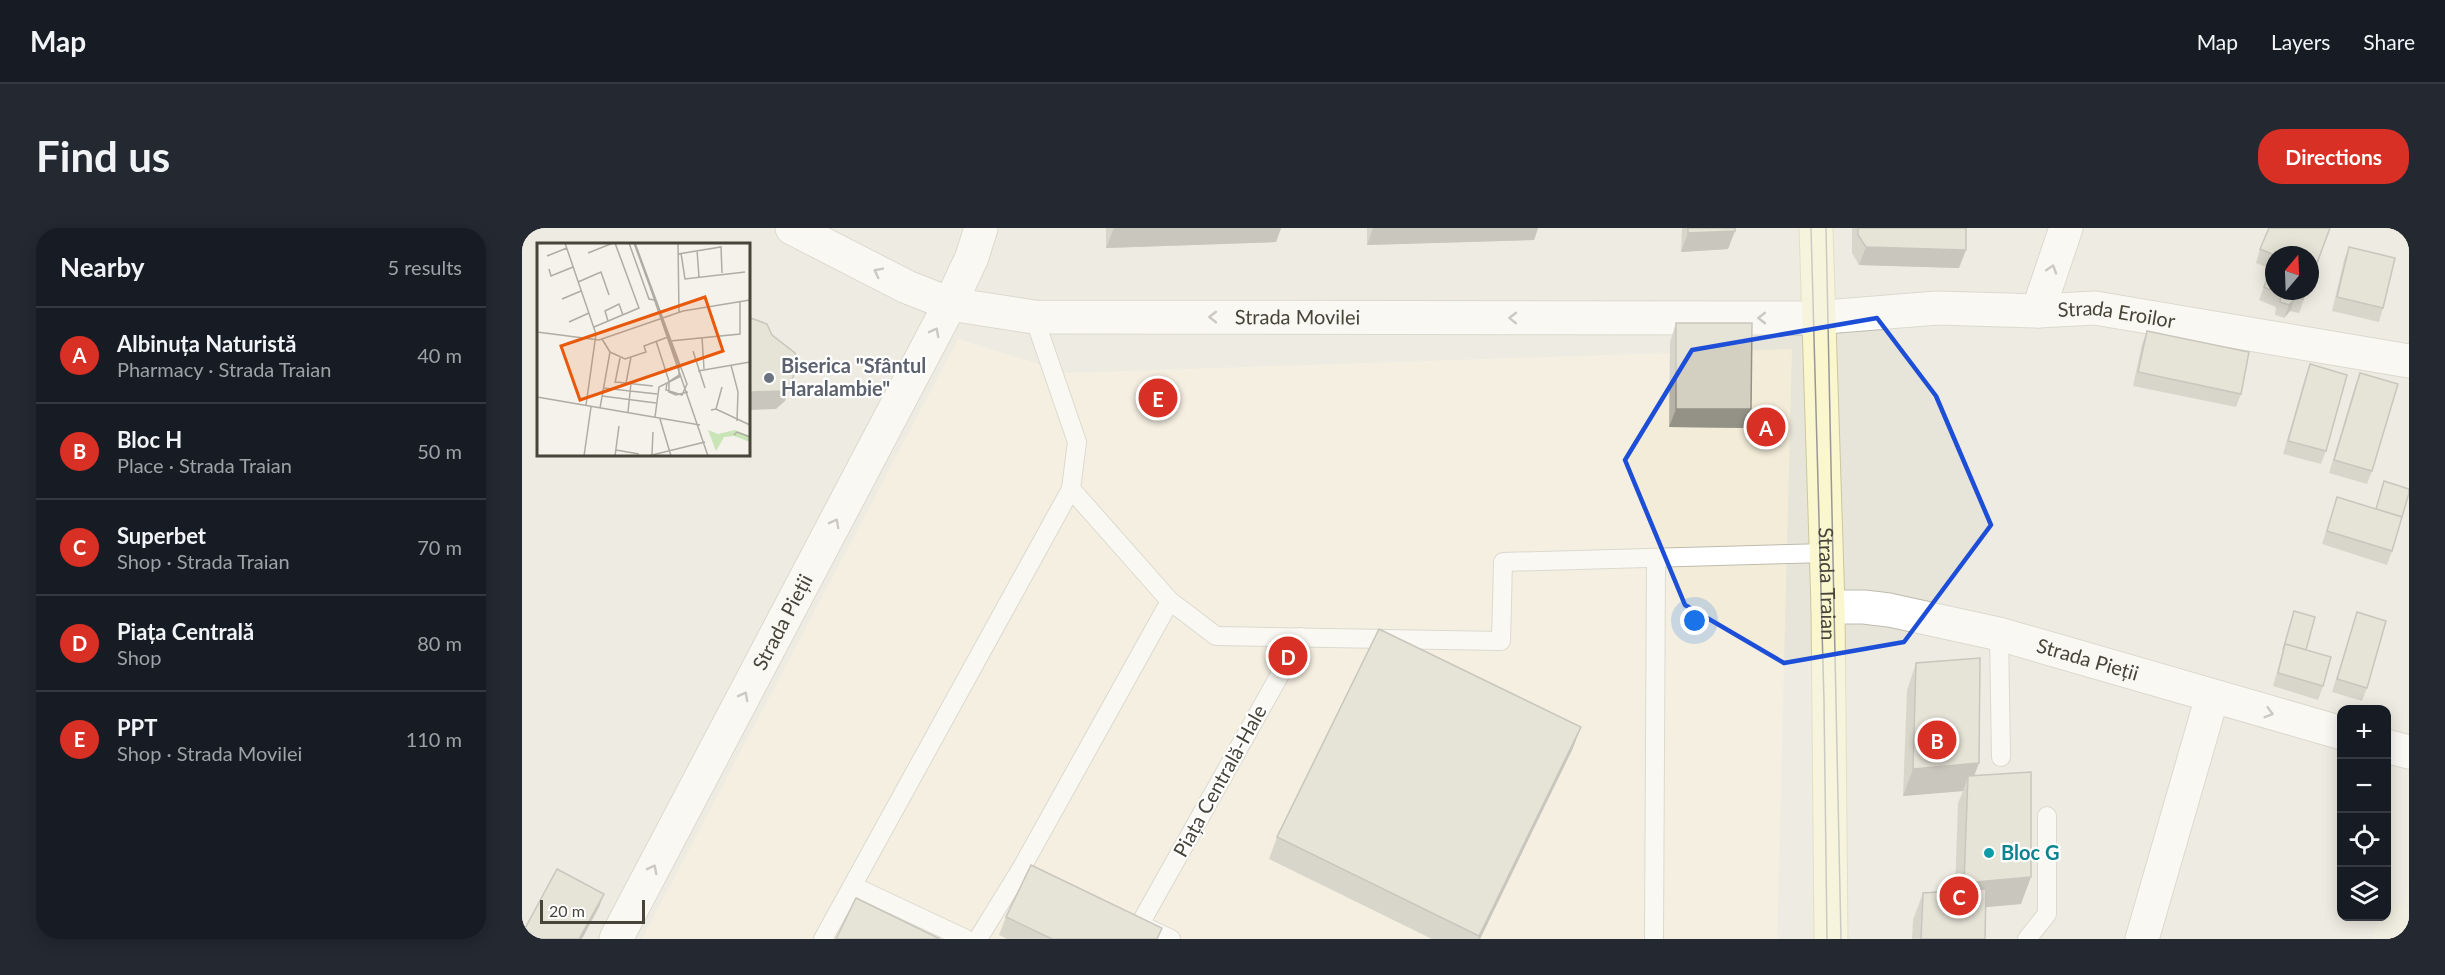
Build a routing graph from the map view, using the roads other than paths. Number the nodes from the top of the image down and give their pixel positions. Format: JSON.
{"nodes":[{"id":1,"x":792,"y":228,"type":"edge"},
{"id":2,"x":981,"y":228,"type":"edge"},
{"id":3,"x":1816,"y":228,"type":"edge"},
{"id":4,"x":2066,"y":228,"type":"edge"},
{"id":5,"x":950,"y":304,"type":"junction"},
{"id":6,"x":2038,"y":311,"type":"junction"},
{"id":7,"x":1034,"y":317,"type":"junction"},
{"id":8,"x":1821,"y":317,"type":"junction"},
{"id":9,"x":2409,"y":361,"type":"edge"},
{"id":10,"x":1071,"y":489,"type":"junction"},
{"id":11,"x":1827,"y":553,"type":"junction"},
{"id":12,"x":1656,"y":558,"type":"junction"},
{"id":13,"x":1170,"y":601,"type":"junction"},
{"id":14,"x":1828,"y":607,"type":"junction"},
{"id":15,"x":1999,"y":634,"type":"junction"},
{"id":16,"x":1301,"y":637,"type":"junction"},
{"id":17,"x":2212,"y":697,"type":"junction"},
{"id":18,"x":2337,"y":732,"type":"edge"},
{"id":19,"x":2391,"y":747,"type":"edge"},
{"id":20,"x":2409,"y":752,"type":"edge"},
{"id":21,"x":2001,"y":757,"type":"dead end"},
{"id":22,"x":2047,"y":816,"type":"dead end"},
{"id":23,"x":1020,"y":869,"type":"junction"},
{"id":24,"x":1042,"y":879,"type":"edge"},
{"id":25,"x":853,"y":886,"type":"junction"},
{"id":26,"x":1118,"y":914,"type":"edge"},
{"id":27,"x":1140,"y":924,"type":"junction"},
{"id":28,"x":616,"y":939,"type":"edge"},
{"id":29,"x":823,"y":939,"type":"edge"},
{"id":30,"x":966,"y":939,"type":"edge"},
{"id":31,"x":978,"y":939,"type":"edge"},
{"id":32,"x":1171,"y":939,"type":"edge"},
{"id":33,"x":1654,"y":939,"type":"edge"},
{"id":34,"x":1831,"y":939,"type":"edge"},
{"id":35,"x":2027,"y":939,"type":"edge"},
{"id":36,"x":2142,"y":939,"type":"edge"}],
"edges":[{"from":5,"to":1,"type":"street","name":"Strada Movilei","one_way":true},
{"from":2,"to":5,"type":"street","name":"Strada Pieții"},
{"from":3,"to":8,"type":"main road","name":"Strada Traian"},
{"from":6,"to":4,"type":"street","one_way":true},
{"from":5,"to":7,"type":"street","name":"Strada Movilei"},
{"from":28,"to":5,"type":"street","name":"Strada Pieții","one_way":true},
{"from":6,"to":8,"type":"street","name":"Strada Eroilor"},
{"from":6,"to":9,"type":"street","name":"Strada Eroilor"},
{"from":8,"to":7,"type":"street","name":"Strada Movilei","one_way":true},
{"from":7,"to":10,"type":"lane"},
{"from":8,"to":11,"type":"main road","name":"Strada Traian"},
{"from":10,"to":13,"type":"lane"},
{"from":10,"to":25,"type":"lane"},
{"from":11,"to":12,"type":"lane"},
{"from":11,"to":14,"type":"main road","name":"Strada Traian"},
{"from":12,"to":16,"type":"lane"},
{"from":12,"to":33,"type":"lane"},
{"from":13,"to":16,"type":"lane"},
{"from":13,"to":23,"type":"lane"},
{"from":14,"to":15,"type":"street","name":"Strada Pieții"},
{"from":14,"to":34,"type":"main road","name":"Strada Traian"},
{"from":15,"to":17,"type":"street","name":"Strada Pieții"},
{"from":15,"to":21,"type":"lane"},
{"from":16,"to":27,"type":"lane","name":"Piața Centrală-Hale"},
{"from":17,"to":18,"type":"street","name":"Strada Pieții","one_way":true},
{"from":17,"to":36,"type":"street"},
{"from":19,"to":20,"type":"street"},
{"from":22,"to":35,"type":"lane"},
{"from":23,"to":24,"type":"lane"},
{"from":23,"to":31,"type":"lane"},
{"from":25,"to":29,"type":"lane"},
{"from":25,"to":30,"type":"lane"},
{"from":26,"to":27,"type":"lane"},
{"from":27,"to":32,"type":"lane"}]}
